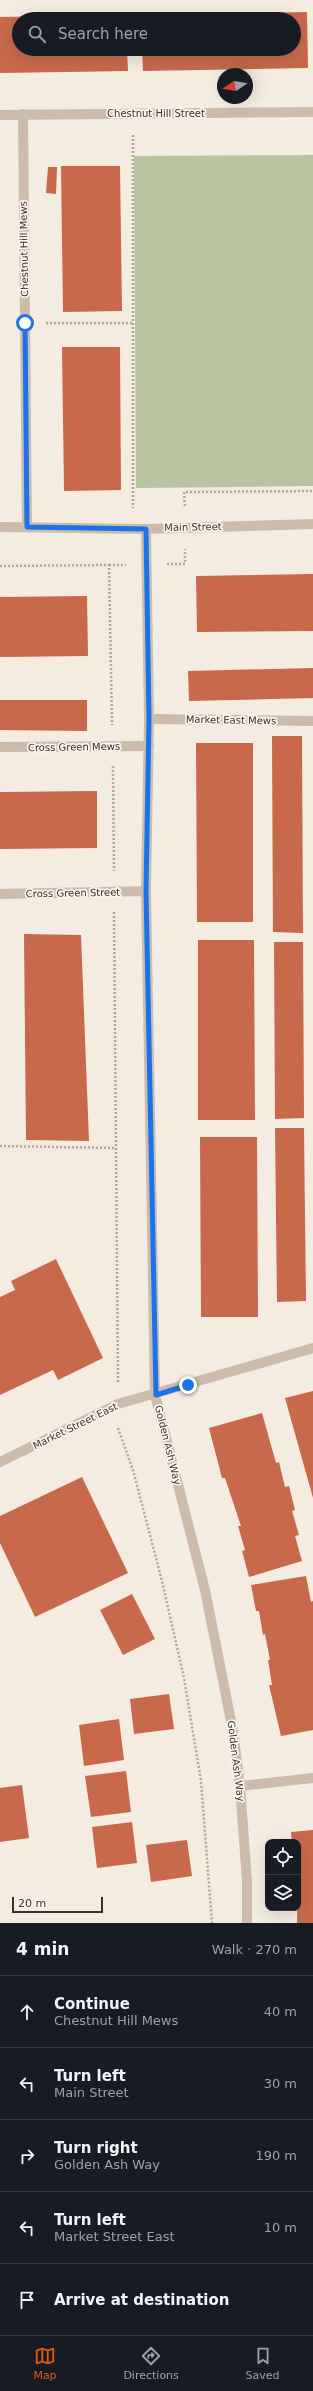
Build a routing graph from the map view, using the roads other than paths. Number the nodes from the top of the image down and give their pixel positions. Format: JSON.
{"nodes":[{"id":1,"x":313,"y":112,"type":"edge"},
{"id":2,"x":22,"y":114,"type":"junction"},
{"id":3,"x":0,"y":115,"type":"edge"},
{"id":4,"x":313,"y":524,"type":"edge"},
{"id":5,"x":0,"y":527,"type":"edge"},
{"id":6,"x":27,"y":527,"type":"junction"},
{"id":7,"x":146,"y":529,"type":"junction"},
{"id":8,"x":149,"y":719,"type":"junction"},
{"id":9,"x":313,"y":721,"type":"edge"},
{"id":10,"x":148,"y":746,"type":"junction"},
{"id":11,"x":0,"y":747,"type":"edge"},
{"id":12,"x":146,"y":891,"type":"junction"},
{"id":13,"x":0,"y":894,"type":"edge"},
{"id":14,"x":313,"y":1348,"type":"edge"},
{"id":15,"x":156,"y":1395,"type":"junction"},
{"id":16,"x":0,"y":1462,"type":"edge"},
{"id":17,"x":313,"y":1778,"type":"edge"},
{"id":18,"x":240,"y":1786,"type":"junction"},
{"id":19,"x":247,"y":1923,"type":"edge"}],
"edges":[{"from":1,"to":2,"type":"street","name":"Chestnut Hill Street"},
{"from":2,"to":3,"type":"street","name":"Chestnut Hill Street"},
{"from":2,"to":6,"type":"street","name":"Chestnut Hill Mews"},
{"from":4,"to":7,"type":"street","name":"Main Street"},
{"from":5,"to":6,"type":"street","name":"Main Street"},
{"from":6,"to":7,"type":"street","name":"Main Street"},
{"from":7,"to":8,"type":"street","name":"Golden Ash Way"},
{"from":8,"to":9,"type":"street","name":"Market East Mews"},
{"from":8,"to":10,"type":"street","name":"Golden Ash Way"},
{"from":10,"to":11,"type":"street","name":"Cross Green Mews"},
{"from":10,"to":12,"type":"street","name":"Golden Ash Way"},
{"from":12,"to":13,"type":"street","name":"Cross Green Street"},
{"from":12,"to":15,"type":"street","name":"Golden Ash Way"},
{"from":14,"to":15,"type":"street","name":"Market Street East"},
{"from":15,"to":16,"type":"street","name":"Market Street East"},
{"from":15,"to":18,"type":"street","name":"Golden Ash Way"},
{"from":17,"to":18,"type":"street"},
{"from":18,"to":19,"type":"street","name":"Golden Ash Way"}]}
